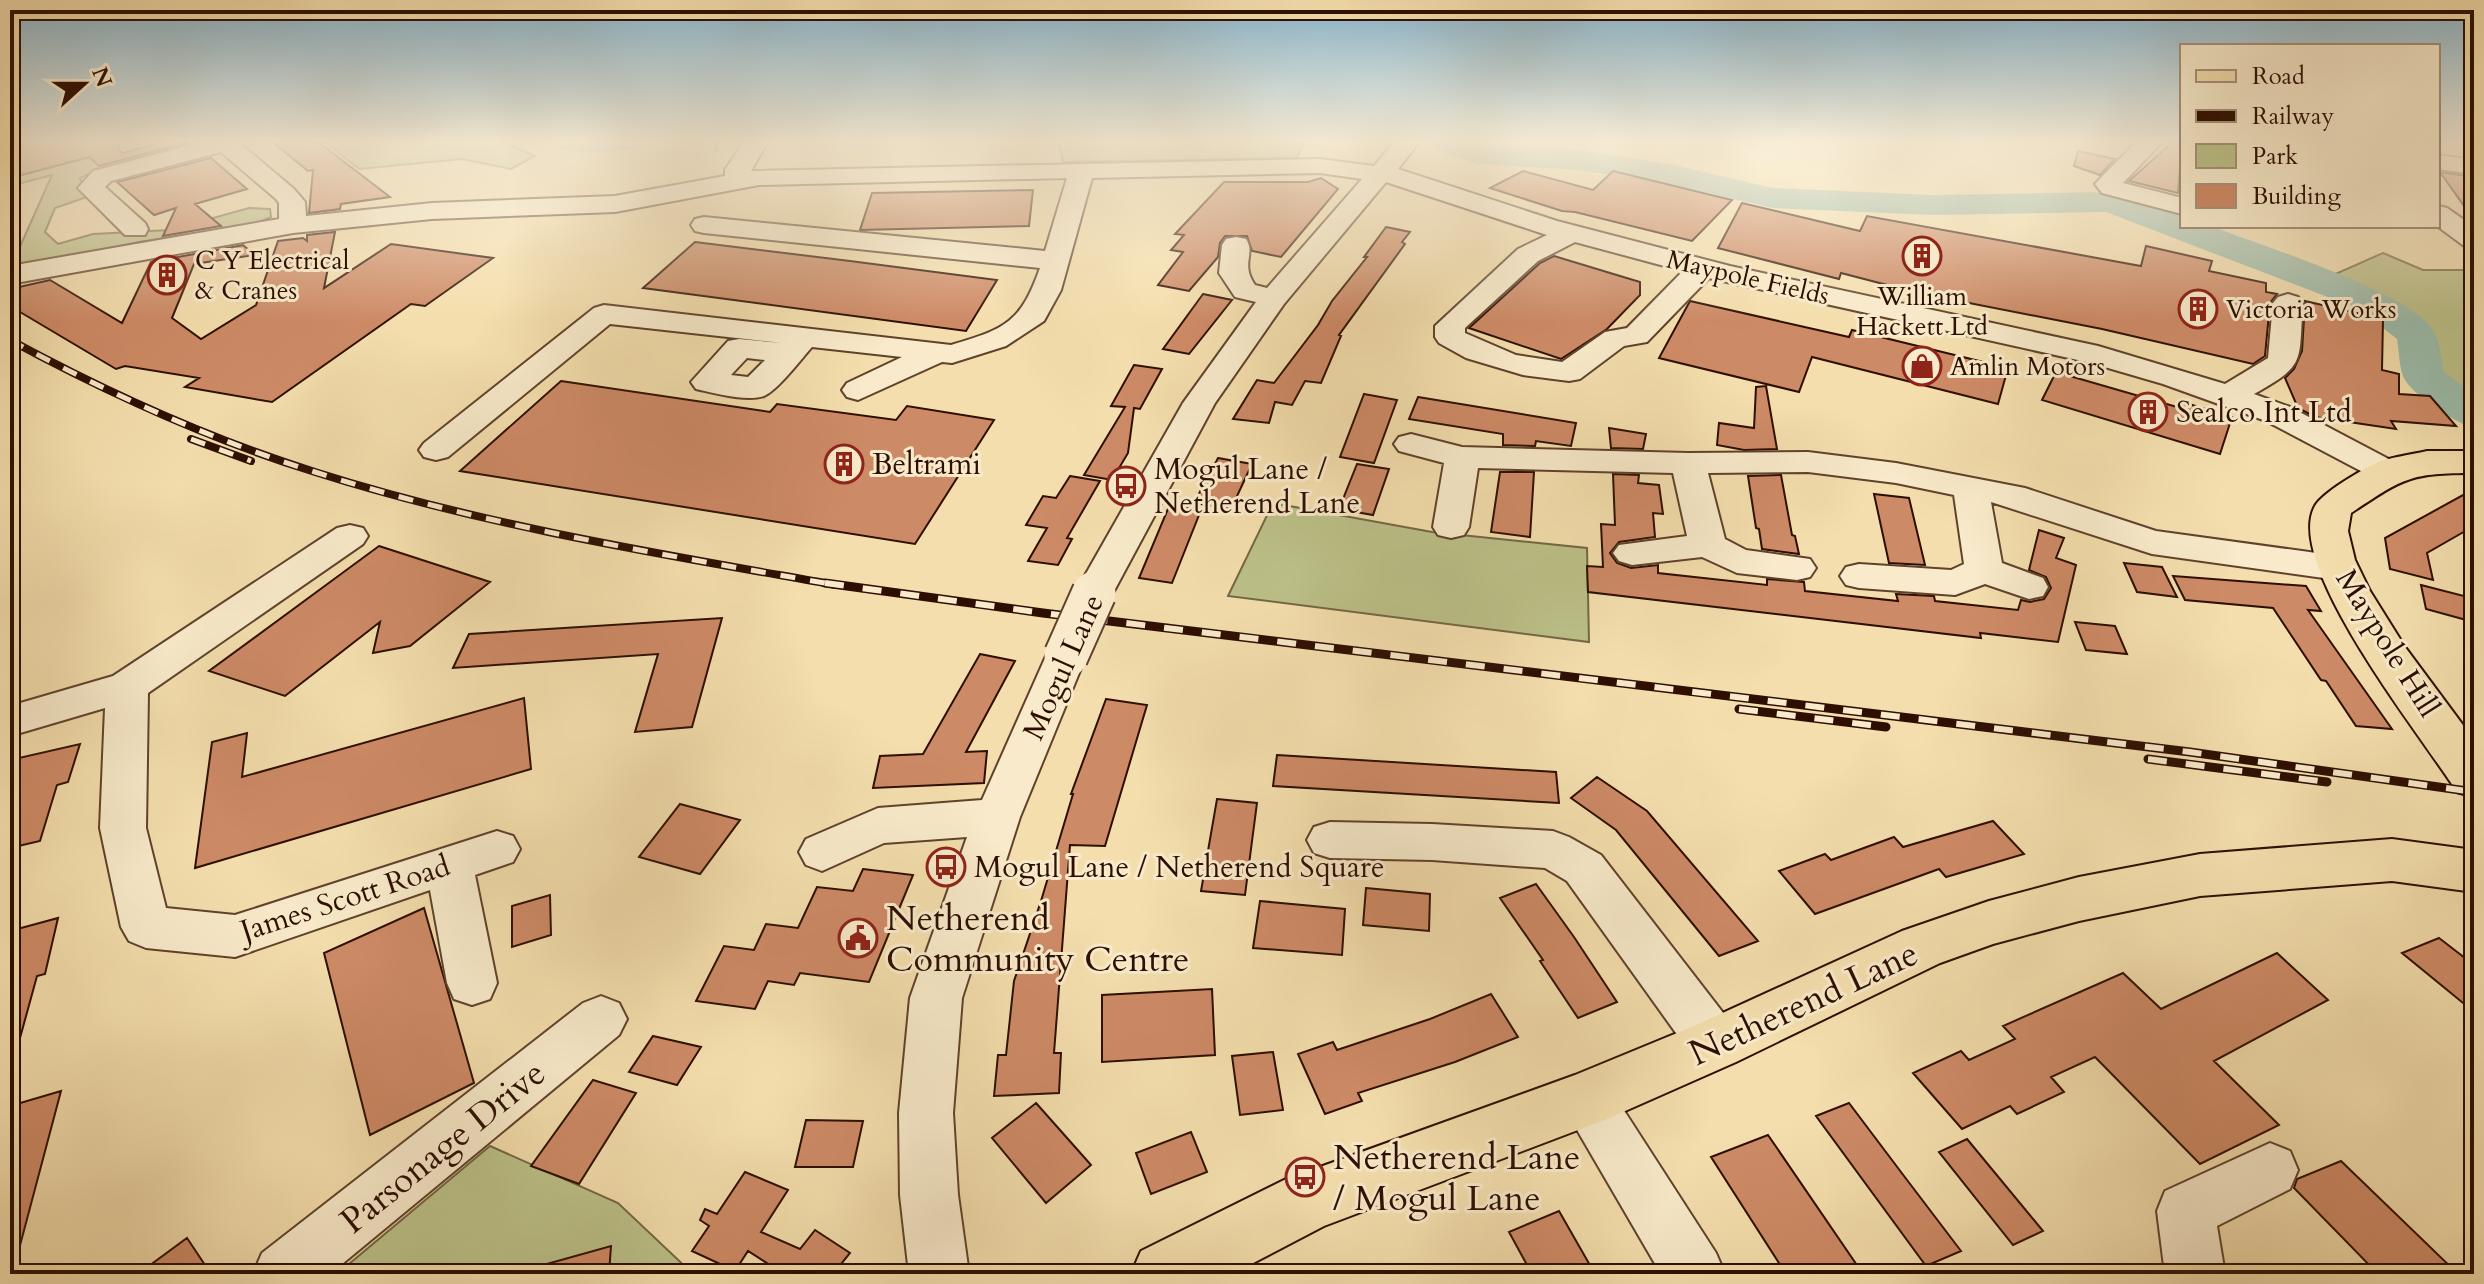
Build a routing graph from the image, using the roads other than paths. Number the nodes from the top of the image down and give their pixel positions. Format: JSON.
{"nodes":[{"id":1,"x":105,"y":201,"type":"edge"},
{"id":2,"x":291,"y":201,"type":"edge"},
{"id":3,"x":632,"y":201,"type":"edge"},
{"id":4,"x":1073,"y":201,"type":"edge"},
{"id":5,"x":1356,"y":201,"type":"edge"},
{"id":6,"x":1471,"y":201,"type":"edge"},
{"id":7,"x":2440,"y":215,"type":"edge"},
{"id":8,"x":293,"y":225,"type":"junction"},
{"id":9,"x":704,"y":225,"type":"dead end"},
{"id":10,"x":135,"y":229,"type":"dead end"},
{"id":11,"x":1572,"y":233,"type":"junction"},
{"id":12,"x":2474,"y":240,"type":"edge"},
{"id":13,"x":1266,"y":259,"type":"dead end"},
{"id":14,"x":1056,"y":261,"type":"junction"},
{"id":15,"x":1702,"y":268,"type":"junction"},
{"id":16,"x":10,"y":275,"type":"edge"},
{"id":17,"x":1274,"y":298,"type":"junction"},
{"id":18,"x":2288,"y":303,"type":"dead end"},
{"id":19,"x":938,"y":352,"type":"junction"},
{"id":20,"x":858,"y":390,"type":"dead end"},
{"id":21,"x":2229,"y":395,"type":"junction"},
{"id":22,"x":1411,"y":444,"type":"dead end"},
{"id":23,"x":436,"y":450,"type":"dead end"},
{"id":24,"x":1462,"y":457,"type":"junction"},
{"id":25,"x":1688,"y":463,"type":"junction"},
{"id":26,"x":2473,"y":463,"type":"edge"},
{"id":27,"x":2388,"y":472,"type":"junction"},
{"id":28,"x":1971,"y":488,"type":"junction"},
{"id":29,"x":1451,"y":527,"type":"dead end"},
{"id":30,"x":350,"y":536,"type":"dead end"},
{"id":31,"x":1707,"y":552,"type":"junction"},
{"id":32,"x":1632,"y":553,"type":"dead end"},
{"id":33,"x":1797,"y":568,"type":"dead end"},
{"id":34,"x":2338,"y":568,"type":"junction"},
{"id":35,"x":1859,"y":576,"type":"dead end"},
{"id":36,"x":1970,"y":577,"type":"junction"},
{"id":37,"x":2029,"y":587,"type":"dead end"},
{"id":38,"x":127,"y":687,"type":"junction"},
{"id":39,"x":10,"y":721,"type":"edge"},
{"id":40,"x":2465,"y":765,"type":"edge"},
{"id":41,"x":997,"y":817,"type":"junction"},
{"id":42,"x":1330,"y":840,"type":"dead end"},
{"id":43,"x":497,"y":849,"type":"dead end"},
{"id":44,"x":822,"y":852,"type":"dead end"},
{"id":45,"x":449,"y":865,"type":"junction"},
{"id":46,"x":2474,"y":871,"type":"edge"},
{"id":47,"x":472,"y":983,"type":"dead end"},
{"id":48,"x":601,"y":1019,"type":"dead end"},
{"id":49,"x":1715,"y":1044,"type":"junction"},
{"id":50,"x":1586,"y":1099,"type":"junction"},
{"id":51,"x":2270,"y":1170,"type":"dead end"},
{"id":52,"x":283,"y":1274,"type":"edge"},
{"id":53,"x":939,"y":1274,"type":"edge"},
{"id":54,"x":1164,"y":1274,"type":"edge"},
{"id":55,"x":1695,"y":1274,"type":"edge"},
{"id":56,"x":2195,"y":1274,"type":"edge"}],
"edges":[{"from":1,"to":10,"type":"street"},
{"from":2,"to":8,"type":"street"},
{"from":3,"to":8,"type":"street","name":"Maypole Fields"},
{"from":4,"to":14,"type":"street"},
{"from":5,"to":17,"type":"street","name":"Mogul Lane"},
{"from":6,"to":11,"type":"street","name":"Maypole Fields"},
{"from":7,"to":12,"type":"street"},
{"from":8,"to":16,"type":"street","name":"Maypole Fields"},
{"from":9,"to":14,"type":"street"},
{"from":11,"to":15,"type":"street","name":"Maypole Fields"},
{"from":11,"to":15,"type":"street"},
{"from":13,"to":17,"type":"street"},
{"from":14,"to":19,"type":"street"},
{"from":15,"to":21,"type":"street","name":"Maypole Fields"},
{"from":17,"to":41,"type":"street","name":"Mogul Lane","bridge":true},
{"from":18,"to":21,"type":"street"},
{"from":19,"to":20,"type":"street"},
{"from":19,"to":23,"type":"street"},
{"from":21,"to":27,"type":"street","name":"Maypole Fields"},
{"from":22,"to":24,"type":"street"},
{"from":24,"to":25,"type":"street"},
{"from":24,"to":29,"type":"street"},
{"from":25,"to":28,"type":"street"},
{"from":25,"to":31,"type":"street"},
{"from":26,"to":27,"type":"main road","name":"Maypole Hill"},
{"from":27,"to":34,"type":"main road","name":"Maypole Hill"},
{"from":28,"to":34,"type":"street"},
{"from":28,"to":36,"type":"street"},
{"from":30,"to":38,"type":"street"},
{"from":31,"to":32,"type":"street"},
{"from":31,"to":33,"type":"street"},
{"from":34,"to":40,"type":"main road","name":"Maypole Hill"},
{"from":35,"to":36,"type":"street"},
{"from":36,"to":37,"type":"street"},
{"from":38,"to":39,"type":"street"},
{"from":38,"to":45,"type":"street","name":"James Scott Road"},
{"from":41,"to":44,"type":"street"},
{"from":41,"to":53,"type":"street","name":"Mogul Lane"},
{"from":42,"to":49,"type":"street"},
{"from":43,"to":45,"type":"street","name":"James Scott Road"},
{"from":45,"to":47,"type":"street"},
{"from":46,"to":49,"type":"main road","name":"Netherend Lane"},
{"from":48,"to":52,"type":"street","name":"Parsonage Drive"},
{"from":49,"to":50,"type":"main road","name":"Netherend Lane"},
{"from":50,"to":54,"type":"main road","name":"Netherend Lane"},
{"from":50,"to":55,"type":"street"},
{"from":51,"to":56,"type":"street"}]}
